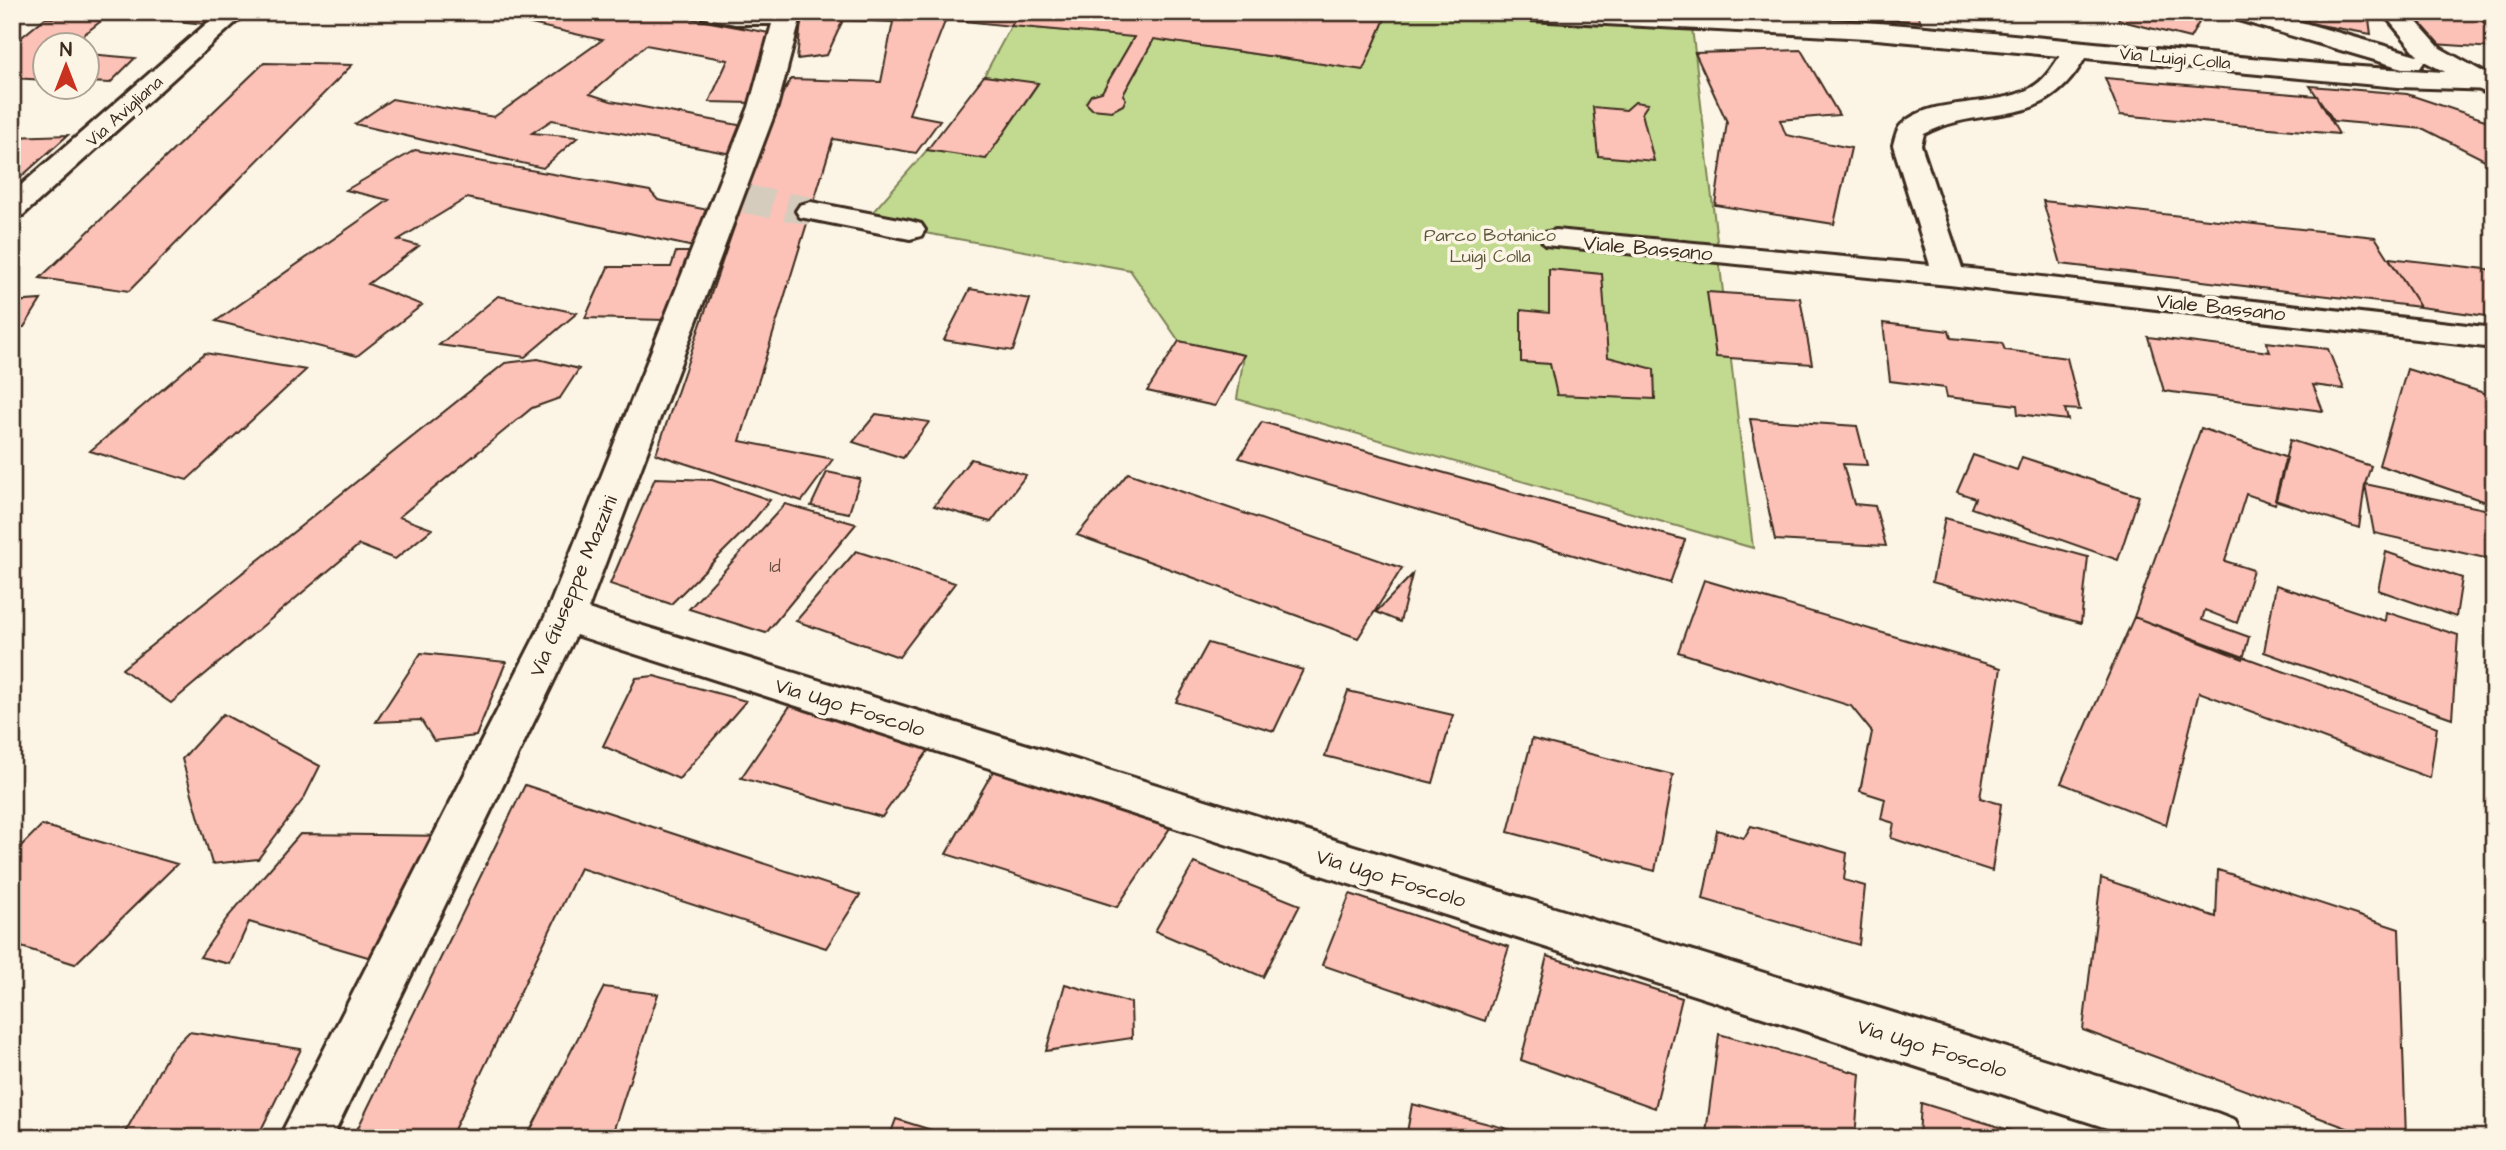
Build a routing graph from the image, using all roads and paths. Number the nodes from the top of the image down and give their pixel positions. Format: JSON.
{"nodes":[{"id":1,"x":711,"y":12,"type":"edge"},
{"id":2,"x":1531,"y":12,"type":"edge"},
{"id":3,"x":2237,"y":12,"type":"edge"},
{"id":4,"x":2393,"y":12,"type":"edge"},
{"id":5,"x":788,"y":14,"type":"edge"},
{"id":6,"x":229,"y":17,"type":"edge"},
{"id":7,"x":1860,"y":21,"type":"edge"},
{"id":8,"x":2076,"y":50,"type":"junction"},
{"id":9,"x":2491,"y":83,"type":"edge"},
{"id":10,"x":12,"y":209,"type":"edge"},
{"id":11,"x":811,"y":211,"type":"tunnel mouth"},
{"id":12,"x":910,"y":230,"type":"dead end"},
{"id":13,"x":1556,"y":239,"type":"dead end"},
{"id":14,"x":1949,"y":276,"type":"junction"},
{"id":15,"x":2494,"y":338,"type":"edge"},
{"id":16,"x":565,"y":618,"type":"junction"},
{"id":17,"x":305,"y":1138,"type":"edge"},
{"id":18,"x":2217,"y":1138,"type":"edge"}],
"edges":[{"from":1,"to":5,"type":"street"},
{"from":2,"to":7,"type":"street","name":"Via Luigi Colla"},
{"from":3,"to":9,"type":"street"},
{"from":4,"to":9,"type":"street"},
{"from":5,"to":16,"type":"street","name":"Via Giuseppe Mazzini"},
{"from":6,"to":10,"type":"street","name":"Via Avigliana"},
{"from":7,"to":8,"type":"street","name":"Via Luigi Colla"},
{"from":8,"to":9,"type":"street","name":"Via Luigi Colla"},
{"from":8,"to":14,"type":"street"},
{"from":11,"to":12,"type":"street"},
{"from":13,"to":14,"type":"street","name":"Viale Bassano"},
{"from":14,"to":15,"type":"street","name":"Viale Bassano"},
{"from":16,"to":17,"type":"street","name":"Via Giuseppe Mazzini"},
{"from":16,"to":18,"type":"street","name":"Via Ugo Foscolo"}]}
